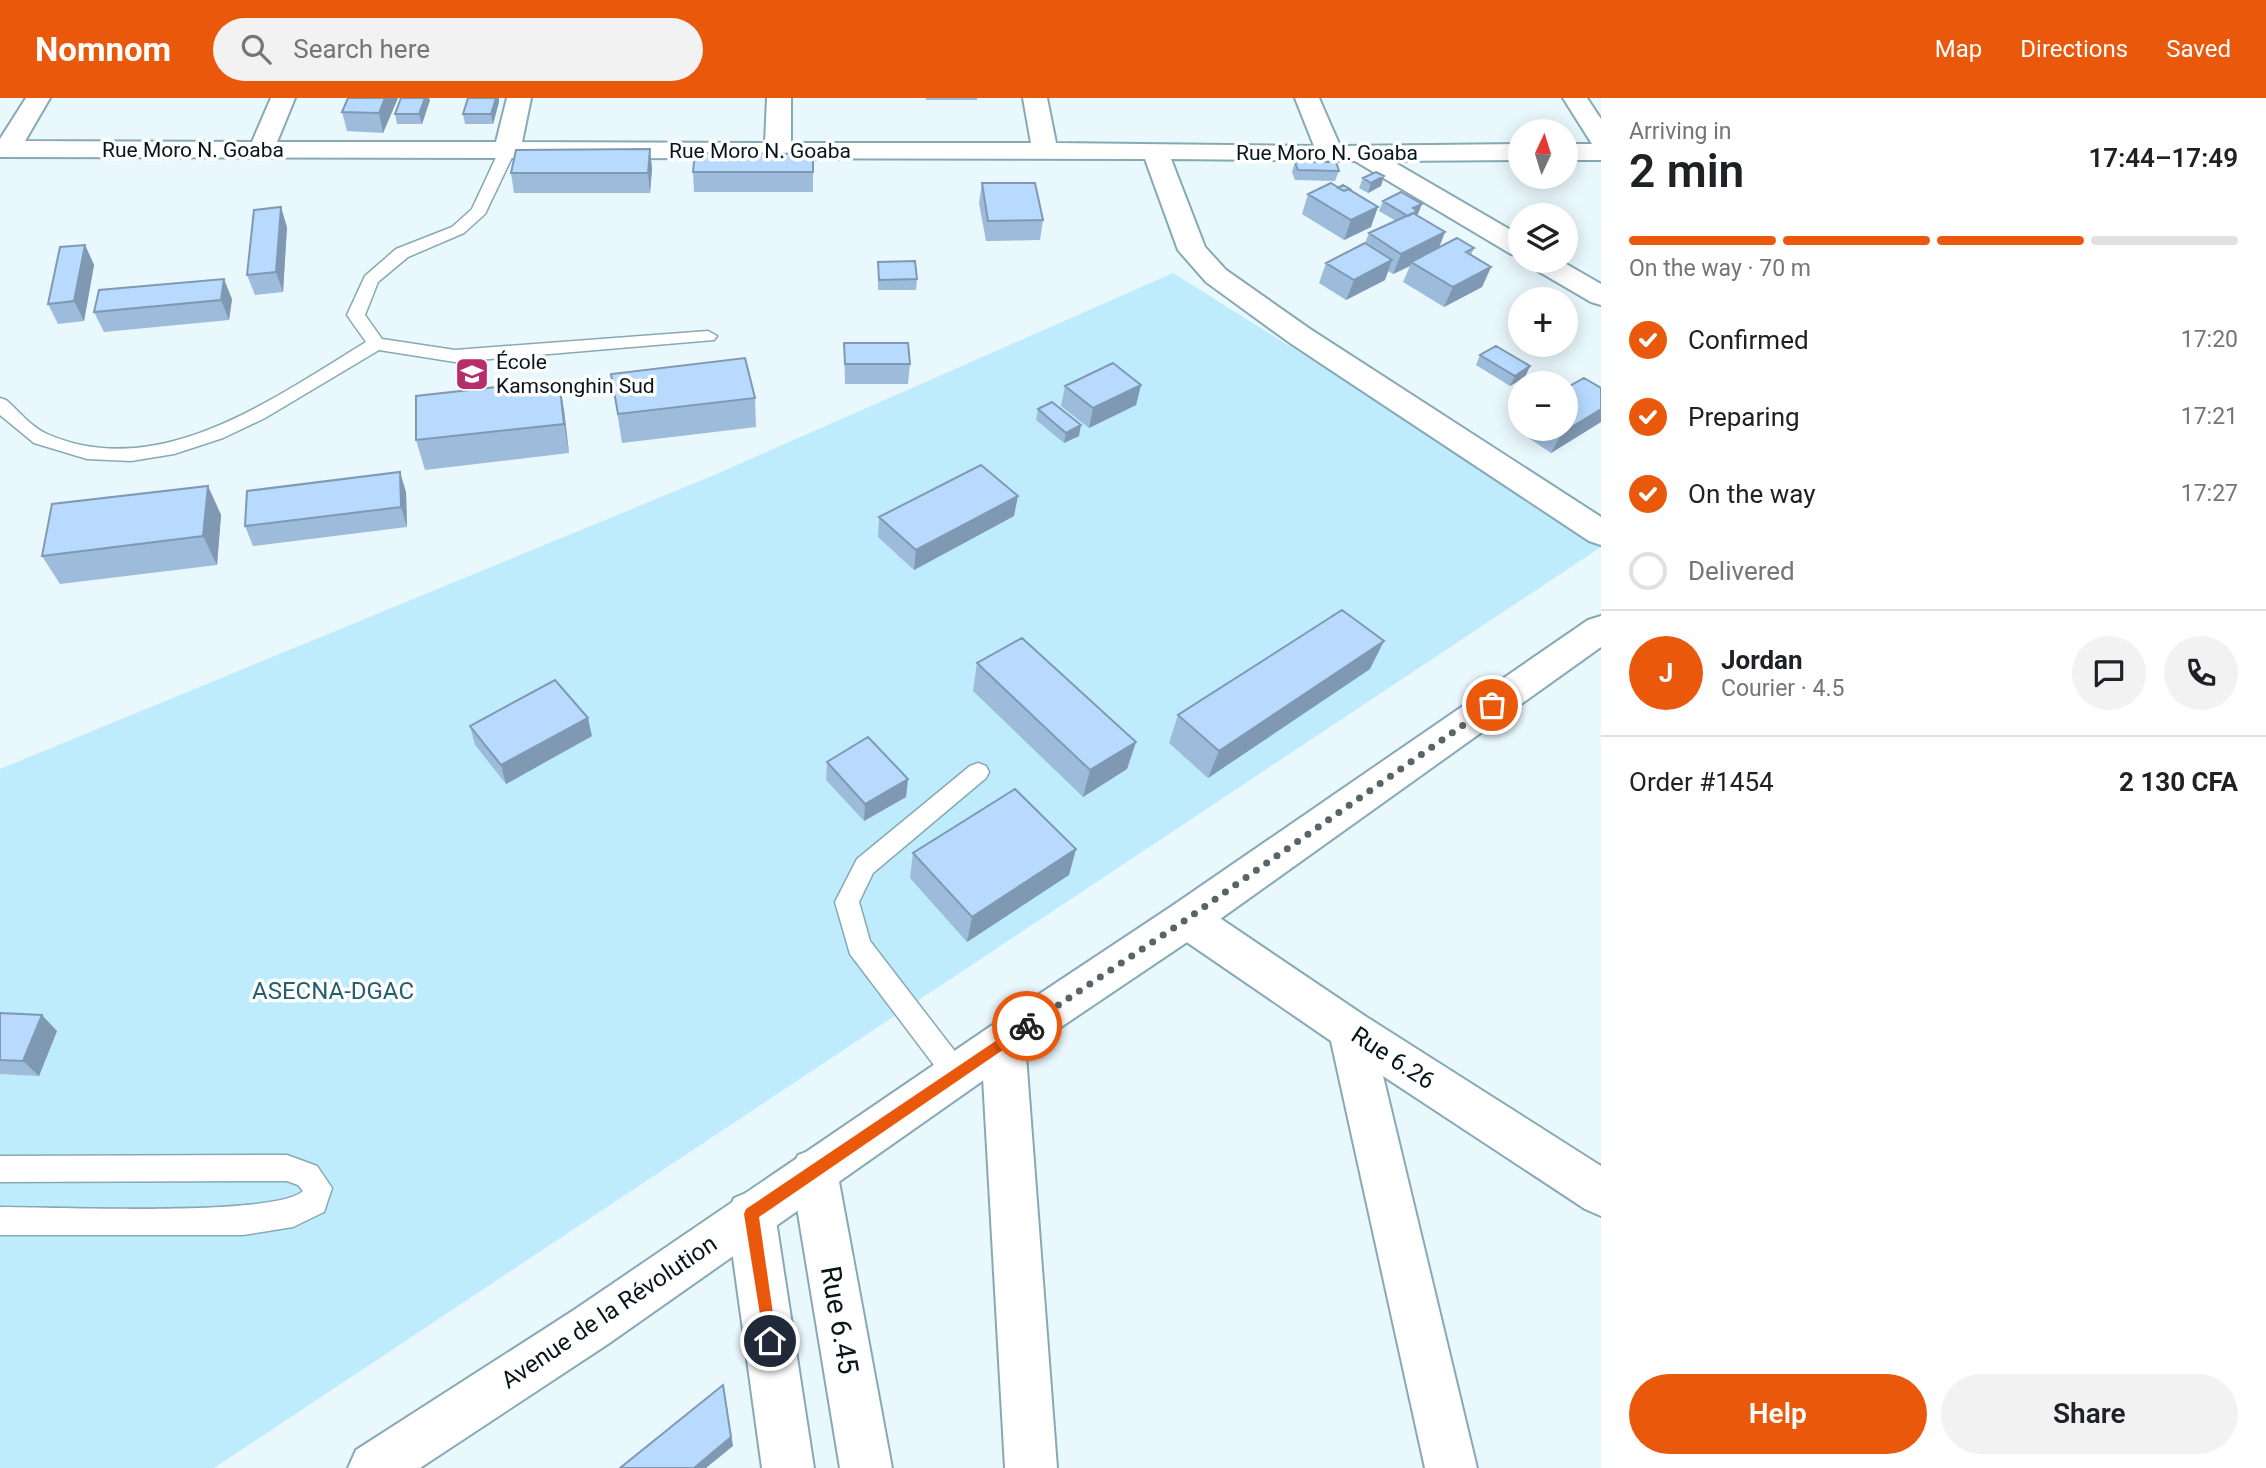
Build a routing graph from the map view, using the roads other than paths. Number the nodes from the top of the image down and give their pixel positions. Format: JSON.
{"nodes":[{"id":1,"x":38,"y":98,"type":"edge"},
{"id":2,"x":283,"y":98,"type":"edge"},
{"id":3,"x":519,"y":98,"type":"edge"},
{"id":4,"x":779,"y":98,"type":"edge"},
{"id":5,"x":1035,"y":98,"type":"edge"},
{"id":6,"x":1307,"y":98,"type":"edge"},
{"id":7,"x":1575,"y":98,"type":"edge"},
{"id":8,"x":1601,"y":139,"type":"edge"},
{"id":9,"x":3,"y":149,"type":"edge"},
{"id":10,"x":261,"y":150,"type":"junction"},
{"id":11,"x":507,"y":151,"type":"junction"},
{"id":12,"x":778,"y":151,"type":"junction"},
{"id":13,"x":1045,"y":151,"type":"junction"},
{"id":14,"x":1155,"y":151,"type":"junction"},
{"id":15,"x":1508,"y":152,"type":"edge"},
{"id":16,"x":1578,"y":152,"type":"edge"},
{"id":17,"x":1601,"y":152,"type":"edge"},
{"id":18,"x":1330,"y":153,"type":"junction"},
{"id":19,"x":1360,"y":153,"type":"junction"},
{"id":20,"x":1508,"y":240,"type":"edge"},
{"id":21,"x":1562,"y":273,"type":"edge"},
{"id":22,"x":1601,"y":296,"type":"edge"},
{"id":23,"x":708,"y":335,"type":"dead end"},
{"id":24,"x":376,"y":344,"type":"junction"},
{"id":25,"x":0,"y":404,"type":"edge"},
{"id":26,"x":1601,"y":533,"type":"edge"},
{"id":27,"x":1601,"y":629,"type":"edge"},
{"id":28,"x":978,"y":772,"type":"dead end"},
{"id":29,"x":1187,"y":919,"type":"junction"},
{"id":30,"x":1350,"y":1030,"type":"junction"},
{"id":31,"x":1003,"y":1042,"type":"junction"},
{"id":32,"x":958,"y":1076,"type":"junction"},
{"id":33,"x":0,"y":1169,"type":"edge"},
{"id":34,"x":814,"y":1171,"type":"junction"},
{"id":35,"x":1601,"y":1194,"type":"edge"},
{"id":36,"x":751,"y":1214,"type":"junction"},
{"id":37,"x":0,"y":1221,"type":"edge"},
{"id":38,"x":374,"y":1468,"type":"edge"},
{"id":39,"x":789,"y":1468,"type":"edge"},
{"id":40,"x":866,"y":1468,"type":"edge"},
{"id":41,"x":1031,"y":1468,"type":"edge"},
{"id":42,"x":1451,"y":1468,"type":"edge"}],
"edges":[{"from":1,"to":9,"type":"street"},
{"from":2,"to":10,"type":"street"},
{"from":3,"to":11,"type":"street"},
{"from":4,"to":12,"type":"street"},
{"from":5,"to":13,"type":"street"},
{"from":6,"to":18,"type":"street"},
{"from":7,"to":8,"type":"street"},
{"from":9,"to":10,"type":"street","name":"Rue Moro N. Goaba"},
{"from":10,"to":11,"type":"street","name":"Rue Moro N. Goaba"},
{"from":11,"to":12,"type":"street","name":"Rue Moro N. Goaba"},
{"from":11,"to":24,"type":"lane"},
{"from":12,"to":13,"type":"street","name":"Rue Moro N. Goaba"},
{"from":13,"to":14,"type":"street","name":"Rue Moro N. Goaba"},
{"from":14,"to":18,"type":"street","name":"Rue Moro N. Goaba"},
{"from":14,"to":26,"type":"street"},
{"from":15,"to":19,"type":"street","name":"Rue Moro N. Goaba"},
{"from":16,"to":17,"type":"street"},
{"from":18,"to":19,"type":"street","name":"Rue Moro N. Goaba"},
{"from":19,"to":20,"type":"street"},
{"from":21,"to":22,"type":"street"},
{"from":23,"to":24,"type":"lane"},
{"from":24,"to":25,"type":"lane"},
{"from":27,"to":29,"type":"street","name":"Avenue de la Révolution"},
{"from":28,"to":32,"type":"lane"},
{"from":29,"to":30,"type":"street","name":"Rue 6.26"},
{"from":29,"to":31,"type":"street","name":"Avenue de la Révolution"},
{"from":30,"to":35,"type":"street","name":"Rue 6.26"},
{"from":30,"to":42,"type":"street"},
{"from":31,"to":32,"type":"street","name":"Avenue de la Révolution"},
{"from":31,"to":41,"type":"street"},
{"from":32,"to":34,"type":"street","name":"Avenue de la Révolution"},
{"from":33,"to":37,"type":"lane"},
{"from":34,"to":36,"type":"street","name":"Avenue de la Révolution"},
{"from":34,"to":40,"type":"street","name":"Rue 6.45"},
{"from":36,"to":38,"type":"street","name":"Avenue de la Révolution"},
{"from":36,"to":39,"type":"street"}]}
